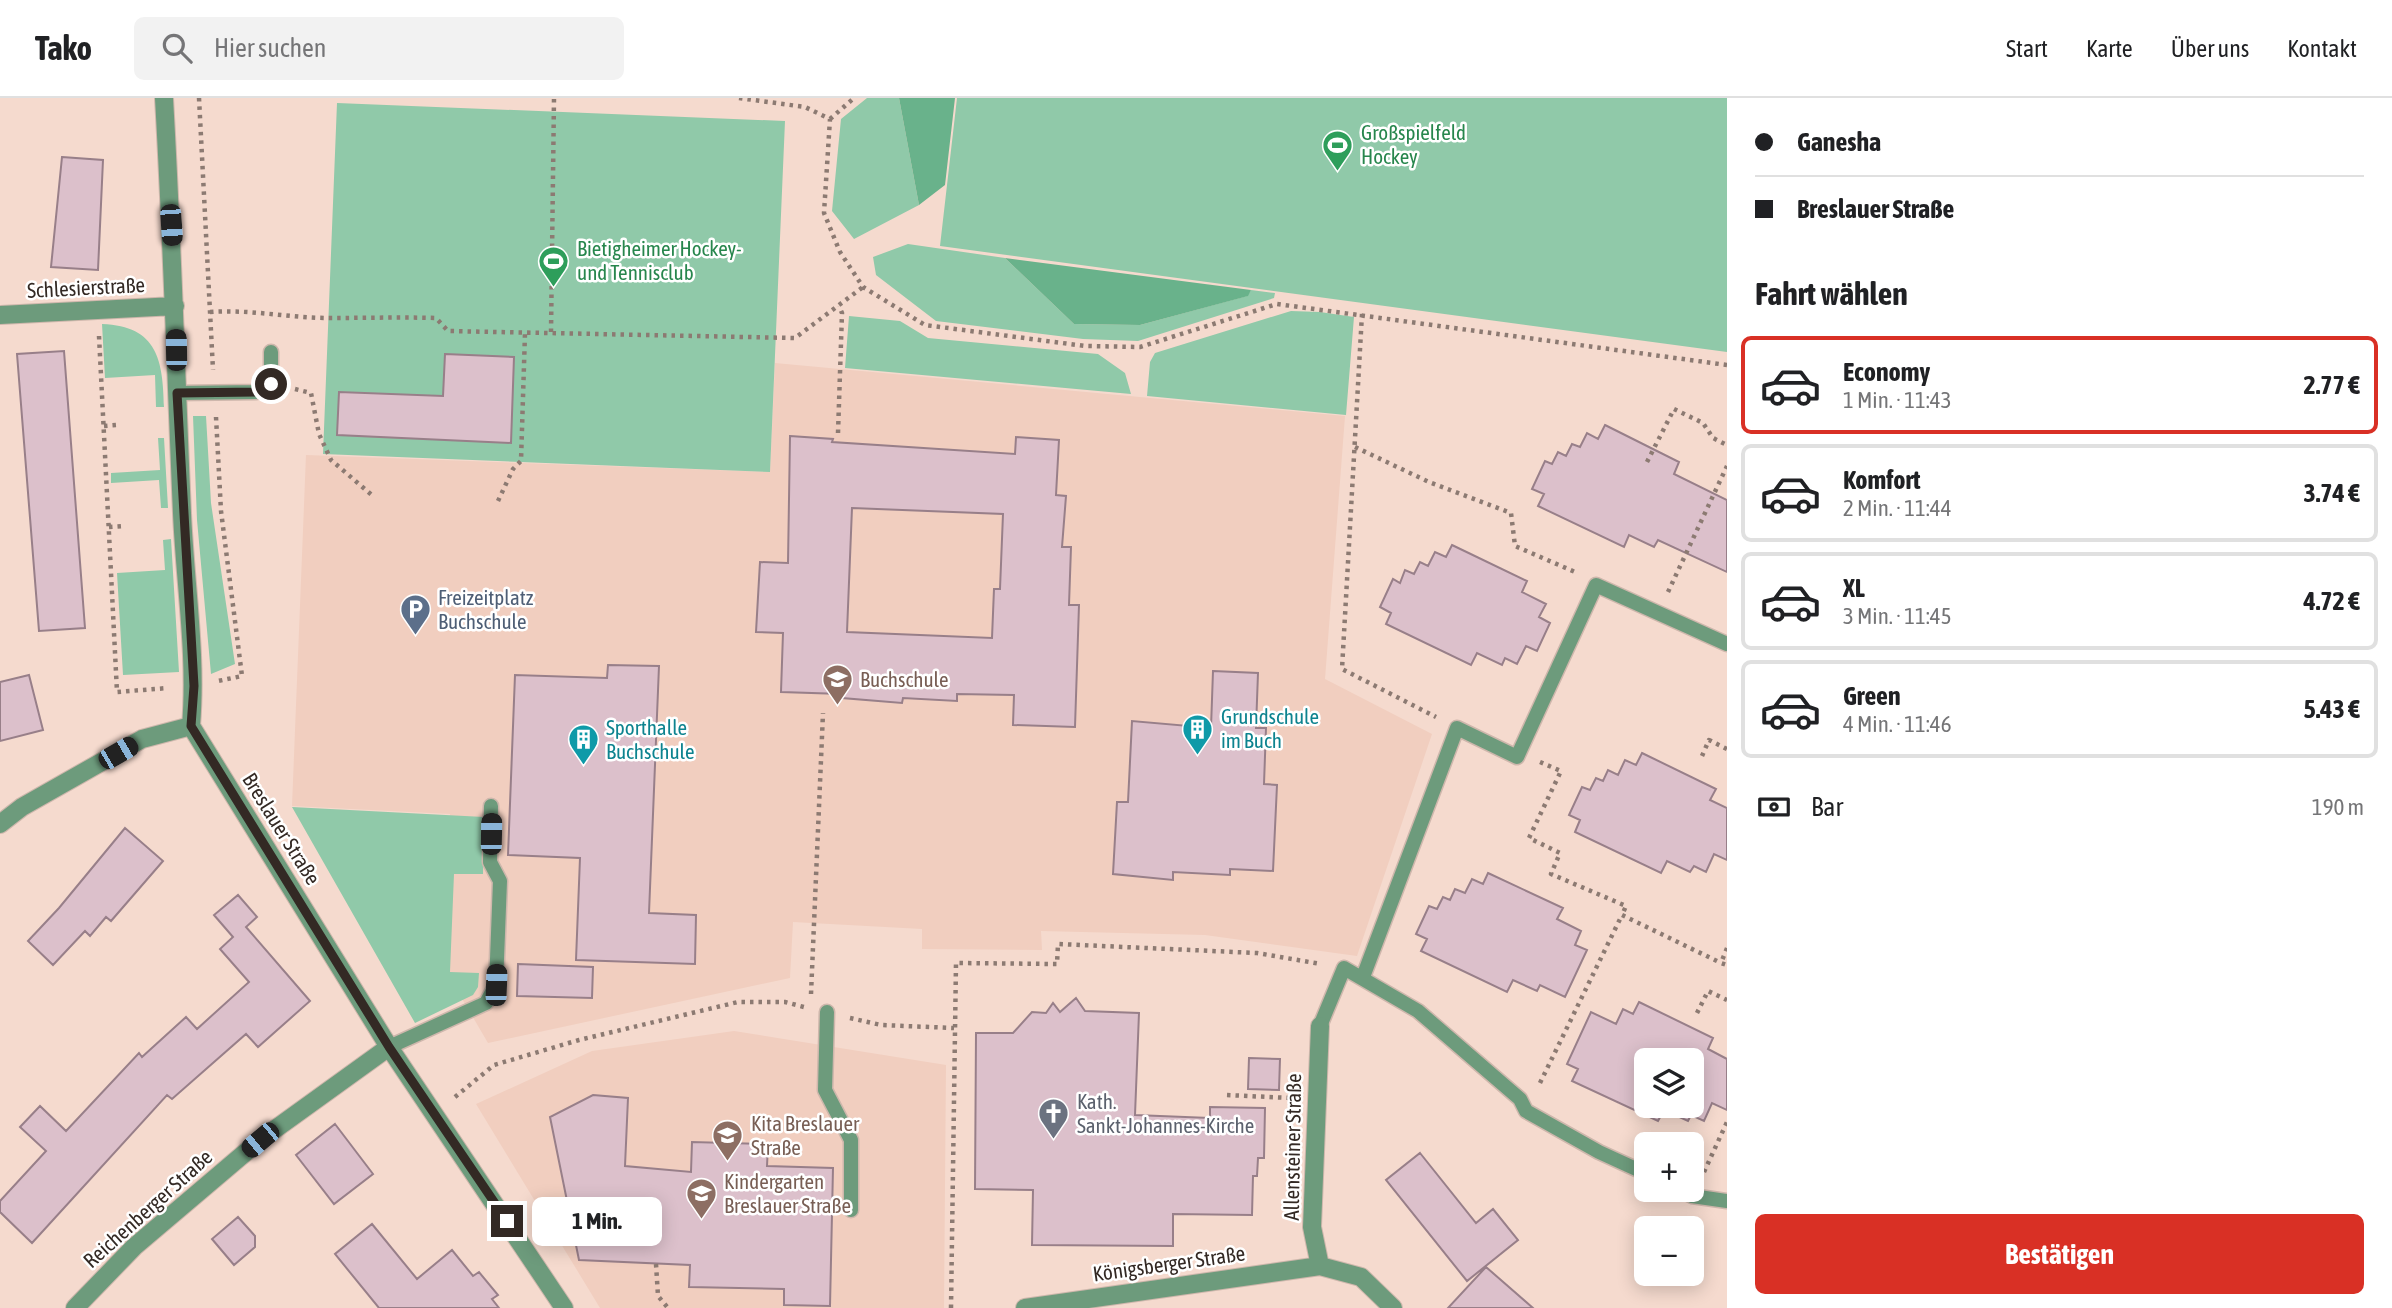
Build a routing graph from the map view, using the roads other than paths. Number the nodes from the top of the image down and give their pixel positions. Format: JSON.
{"nodes":[{"id":1,"x":164,"y":98,"type":"edge"},
{"id":2,"x":175,"y":306,"type":"junction"},
{"id":3,"x":0,"y":315,"type":"edge"},
{"id":4,"x":271,"y":352,"type":"dead end"},
{"id":5,"x":177,"y":393,"type":"junction"},
{"id":6,"x":1727,"y":644,"type":"edge"},
{"id":7,"x":191,"y":726,"type":"junction"},
{"id":8,"x":491,"y":807,"type":"dead end"},
{"id":9,"x":0,"y":824,"type":"edge"},
{"id":10,"x":1363,"y":976,"type":"junction"},
{"id":11,"x":827,"y":1012,"type":"road end"},
{"id":12,"x":1320,"y":1026,"type":"joint"},
{"id":13,"x":389,"y":1047,"type":"junction"},
{"id":14,"x":1634,"y":1168,"type":"edge"},
{"id":15,"x":1704,"y":1197,"type":"edge"},
{"id":16,"x":1727,"y":1201,"type":"edge"},
{"id":17,"x":851,"y":1210,"type":"dead end"},
{"id":18,"x":1320,"y":1266,"type":"junction"},
{"id":19,"x":75,"y":1308,"type":"edge"},
{"id":20,"x":564,"y":1308,"type":"edge"},
{"id":21,"x":1025,"y":1308,"type":"edge"},
{"id":22,"x":1393,"y":1308,"type":"edge"}],
"edges":[{"from":1,"to":2,"type":"street"},
{"from":2,"to":3,"type":"street","name":"Schlesierstraße"},
{"from":2,"to":5,"type":"street"},
{"from":4,"to":5,"type":"lane"},
{"from":5,"to":7,"type":"street"},
{"from":6,"to":10,"type":"lane"},
{"from":7,"to":9,"type":"street"},
{"from":7,"to":13,"type":"street","name":"Breslauer Straße"},
{"from":8,"to":13,"type":"lane"},
{"from":10,"to":12,"type":"lane"},
{"from":10,"to":14,"type":"lane"},
{"from":11,"to":17,"type":"lane"},
{"from":12,"to":18,"type":"street","name":"Allensteiner Straße"},
{"from":13,"to":19,"type":"street","name":"Reichenberger Straße"},
{"from":13,"to":20,"type":"street","name":"Breslauer Straße"},
{"from":15,"to":16,"type":"lane"},
{"from":18,"to":21,"type":"street","name":"Königsberger Straße"},
{"from":18,"to":22,"type":"street"}]}
